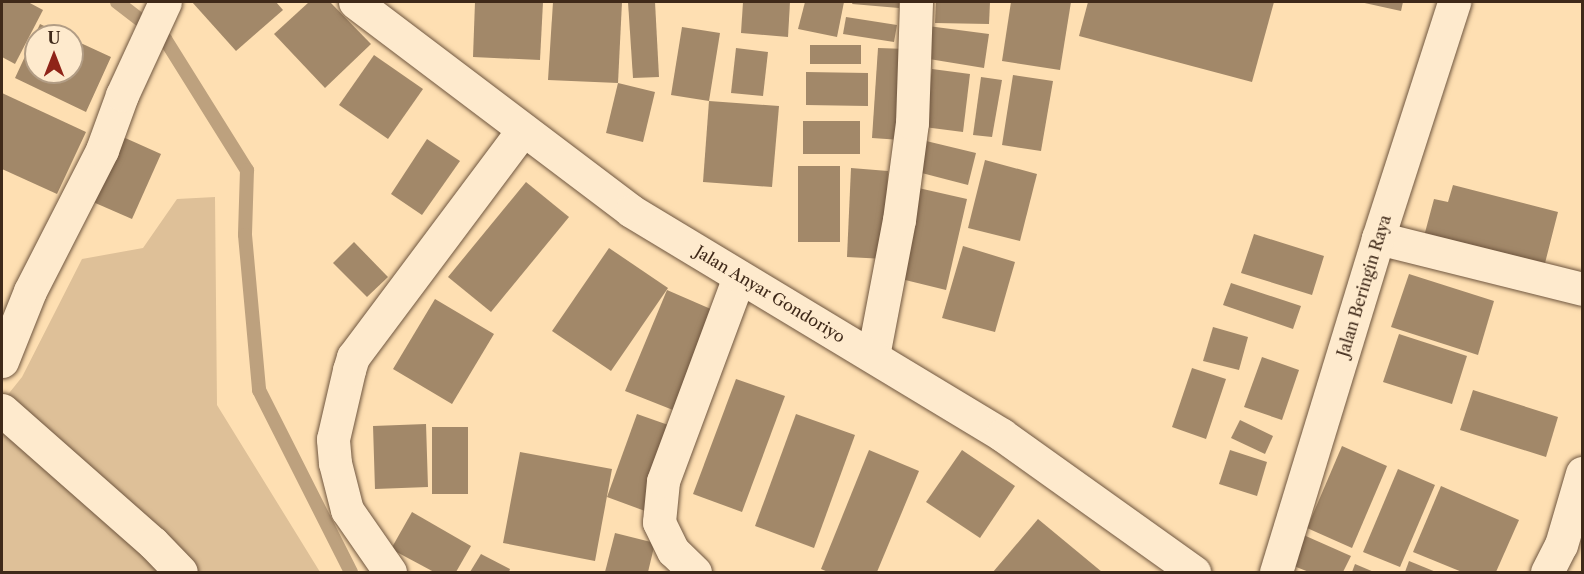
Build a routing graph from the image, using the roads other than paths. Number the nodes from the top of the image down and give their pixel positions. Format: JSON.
{"nodes":[{"id":1,"x":165,"y":2,"type":"edge"},
{"id":2,"x":355,"y":2,"type":"edge"},
{"id":3,"x":916,"y":2,"type":"edge"},
{"id":4,"x":1455,"y":2,"type":"edge"},
{"id":5,"x":523,"y":130,"type":"junction"},
{"id":6,"x":1378,"y":238,"type":"junction"},
{"id":7,"x":739,"y":277,"type":"junction"},
{"id":8,"x":1582,"y":289,"type":"edge"},
{"id":9,"x":873,"y":356,"type":"junction"},
{"id":10,"x":2,"y":361,"type":"edge"},
{"id":11,"x":2,"y":410,"type":"edge"},
{"id":12,"x":1582,"y":473,"type":"edge"},
{"id":13,"x":382,"y":569,"type":"edge"},
{"id":14,"x":181,"y":573,"type":"edge"},
{"id":15,"x":695,"y":573,"type":"edge"},
{"id":16,"x":1194,"y":573,"type":"edge"},
{"id":17,"x":1276,"y":573,"type":"edge"},
{"id":18,"x":1547,"y":573,"type":"edge"}],
"edges":[{"from":1,"to":10,"type":"street"},
{"from":2,"to":5,"type":"street","name":"Jalan Anyar Gondoriyo"},
{"from":3,"to":9,"type":"street"},
{"from":4,"to":6,"type":"street","name":"Jalan Beringin Raya"},
{"from":5,"to":7,"type":"street","name":"Jalan Anyar Gondoriyo"},
{"from":5,"to":13,"type":"street"},
{"from":6,"to":8,"type":"street"},
{"from":6,"to":17,"type":"street","name":"Jalan Beringin Raya"},
{"from":7,"to":9,"type":"street","name":"Jalan Anyar Gondoriyo"},
{"from":7,"to":15,"type":"street"},
{"from":9,"to":16,"type":"street","name":"Jalan Anyar Gondoriyo"},
{"from":11,"to":14,"type":"street"},
{"from":12,"to":18,"type":"street"}]}
